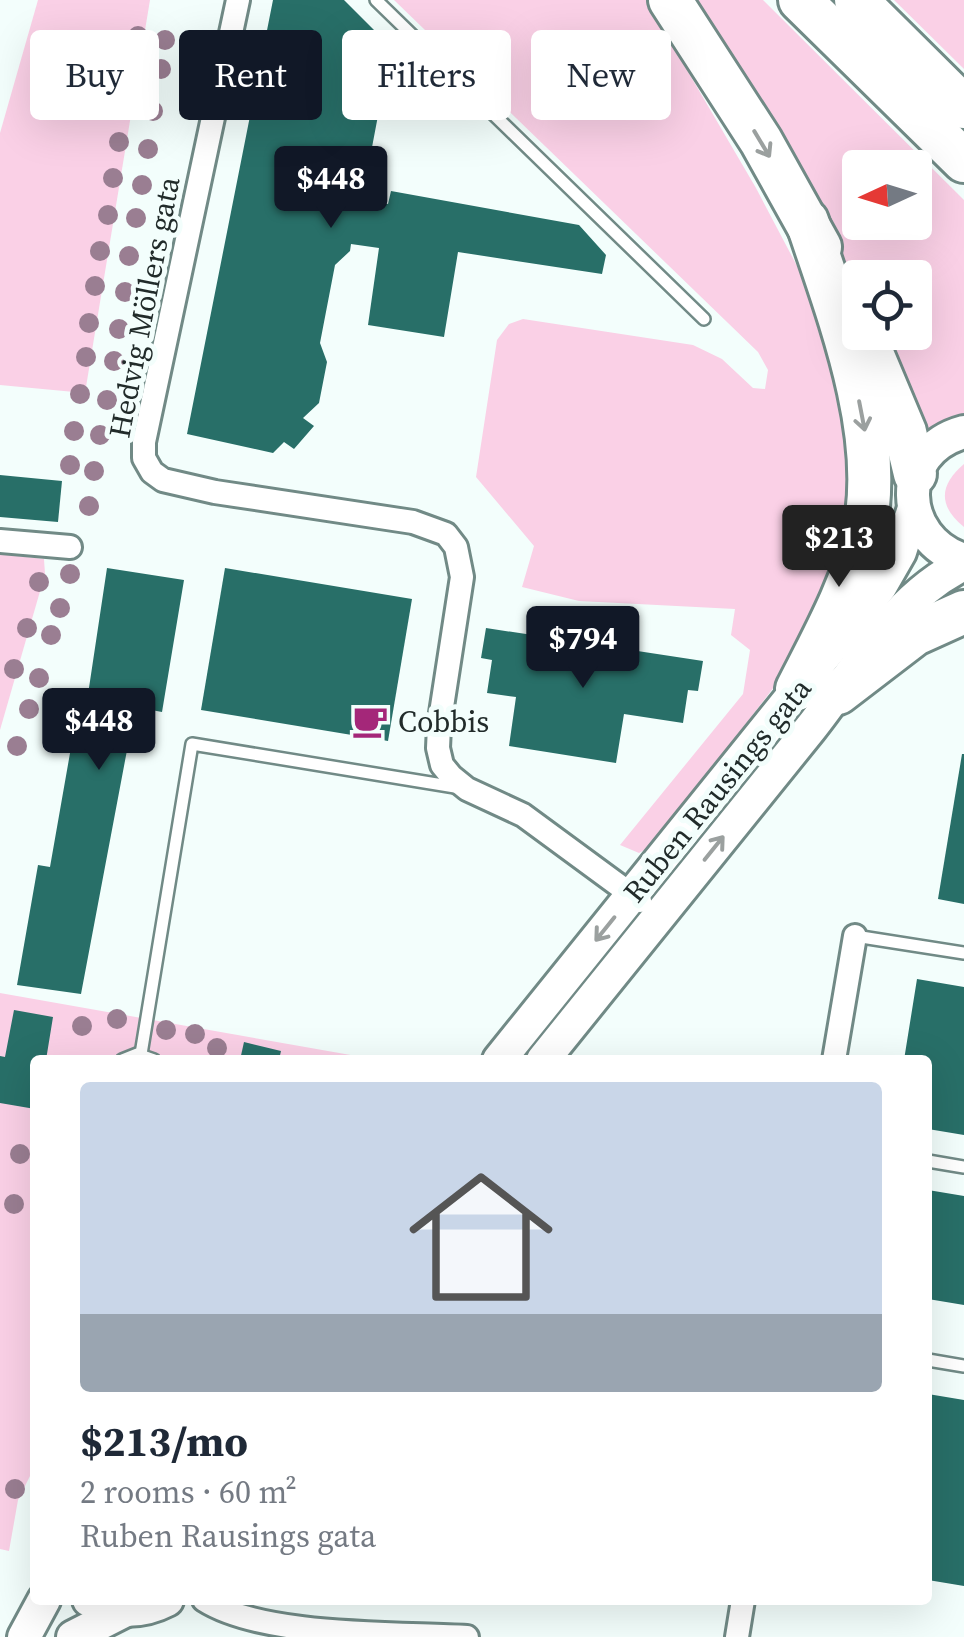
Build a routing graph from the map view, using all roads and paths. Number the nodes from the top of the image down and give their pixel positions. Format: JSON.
{"nodes":[{"id":1,"x":238,"y":0,"type":"edge"},
{"id":2,"x":376,"y":0,"type":"edge"},
{"id":3,"x":670,"y":0,"type":"edge"},
{"id":4,"x":800,"y":0,"type":"edge"},
{"id":5,"x":856,"y":0,"type":"edge"},
{"id":6,"x":964,"y":107,"type":"edge"},
{"id":7,"x":964,"y":161,"type":"edge"},
{"id":8,"x":807,"y":222,"type":"junction"},
{"id":9,"x":842,"y":290,"type":"edge"},
{"id":10,"x":704,"y":319,"type":"dead end"},
{"id":11,"x":871,"y":350,"type":"edge"},
{"id":12,"x":964,"y":432,"type":"edge"},
{"id":13,"x":915,"y":491,"type":"junction"},
{"id":14,"x":0,"y":541,"type":"edge"},
{"id":15,"x":70,"y":547,"type":"dead end"},
{"id":16,"x":964,"y":562,"type":"edge"},
{"id":17,"x":964,"y":612,"type":"edge"},
{"id":18,"x":817,"y":691,"type":"junction"},
{"id":19,"x":467,"y":788,"type":"junction"},
{"id":20,"x":632,"y":896,"type":"junction"},
{"id":21,"x":659,"y":915,"type":"junction"},
{"id":22,"x":855,"y":936,"type":"joint"},
{"id":23,"x":964,"y":953,"type":"edge"},
{"id":24,"x":141,"y":1054,"type":"joint"},
{"id":25,"x":138,"y":1055,"type":"edge"},
{"id":26,"x":503,"y":1055,"type":"edge"},
{"id":27,"x":547,"y":1055,"type":"edge"},
{"id":28,"x":835,"y":1055,"type":"edge"},
{"id":29,"x":932,"y":1162,"type":"edge"},
{"id":30,"x":964,"y":1167,"type":"edge"},
{"id":31,"x":932,"y":1361,"type":"edge"},
{"id":32,"x":964,"y":1366,"type":"edge"},
{"id":33,"x":41,"y":1605,"type":"edge"},
{"id":34,"x":105,"y":1605,"type":"edge"},
{"id":35,"x":154,"y":1605,"type":"edge"},
{"id":36,"x":211,"y":1605,"type":"edge"},
{"id":37,"x":743,"y":1605,"type":"edge"},
{"id":38,"x":124,"y":1611,"type":"junction"},
{"id":39,"x":24,"y":1637,"type":"edge"},
{"id":40,"x":73,"y":1637,"type":"edge"},
{"id":41,"x":468,"y":1637,"type":"edge"},
{"id":42,"x":737,"y":1637,"type":"edge"}],
"edges":[{"from":1,"to":19,"type":"street","name":"Hedvig Möllers gata"},
{"from":2,"to":10,"type":"lane"},
{"from":3,"to":8,"type":"highway","one_way":true},
{"from":4,"to":7,"type":"highway"},
{"from":5,"to":6,"type":"highway"},
{"from":8,"to":9,"type":"highway"},
{"from":8,"to":18,"type":"highway","one_way":true},
{"from":11,"to":13,"type":"highway"},
{"from":12,"to":13,"type":"main road"},
{"from":13,"to":16,"type":"main road"},
{"from":13,"to":18,"type":"main road","name":"Ruben Rausings gata"},
{"from":14,"to":15,"type":"street"},
{"from":16,"to":18,"type":"main road","name":"Ruben Rausings gata"},
{"from":17,"to":18,"type":"highway"},
{"from":18,"to":20,"type":"main road","name":"Ruben Rausings gata"},
{"from":21,"to":18,"type":"main road","name":"Ruben Rausings gata","one_way":true},
{"from":19,"to":20,"type":"street","name":"Hedvig Möllers gata"},
{"from":19,"to":24,"type":"lane","name":"Hedvig Möllers gata"},
{"from":20,"to":21,"type":"street","name":"Hedvig Möllers gata"},
{"from":20,"to":26,"type":"main road","name":"Ruben Rausings gata","one_way":true},
{"from":21,"to":27,"type":"main road","name":"Ruben Rausings gata"},
{"from":22,"to":23,"type":"lane"},
{"from":22,"to":28,"type":"street"},
{"from":24,"to":25,"type":"lane"},
{"from":29,"to":30,"type":"lane"},
{"from":31,"to":32,"type":"lane"},
{"from":33,"to":39,"type":"main road"},
{"from":34,"to":38,"type":"main road"},
{"from":35,"to":38,"type":"main road"},
{"from":36,"to":41,"type":"street"},
{"from":37,"to":42,"type":"street"},
{"from":38,"to":40,"type":"main road"}]}
